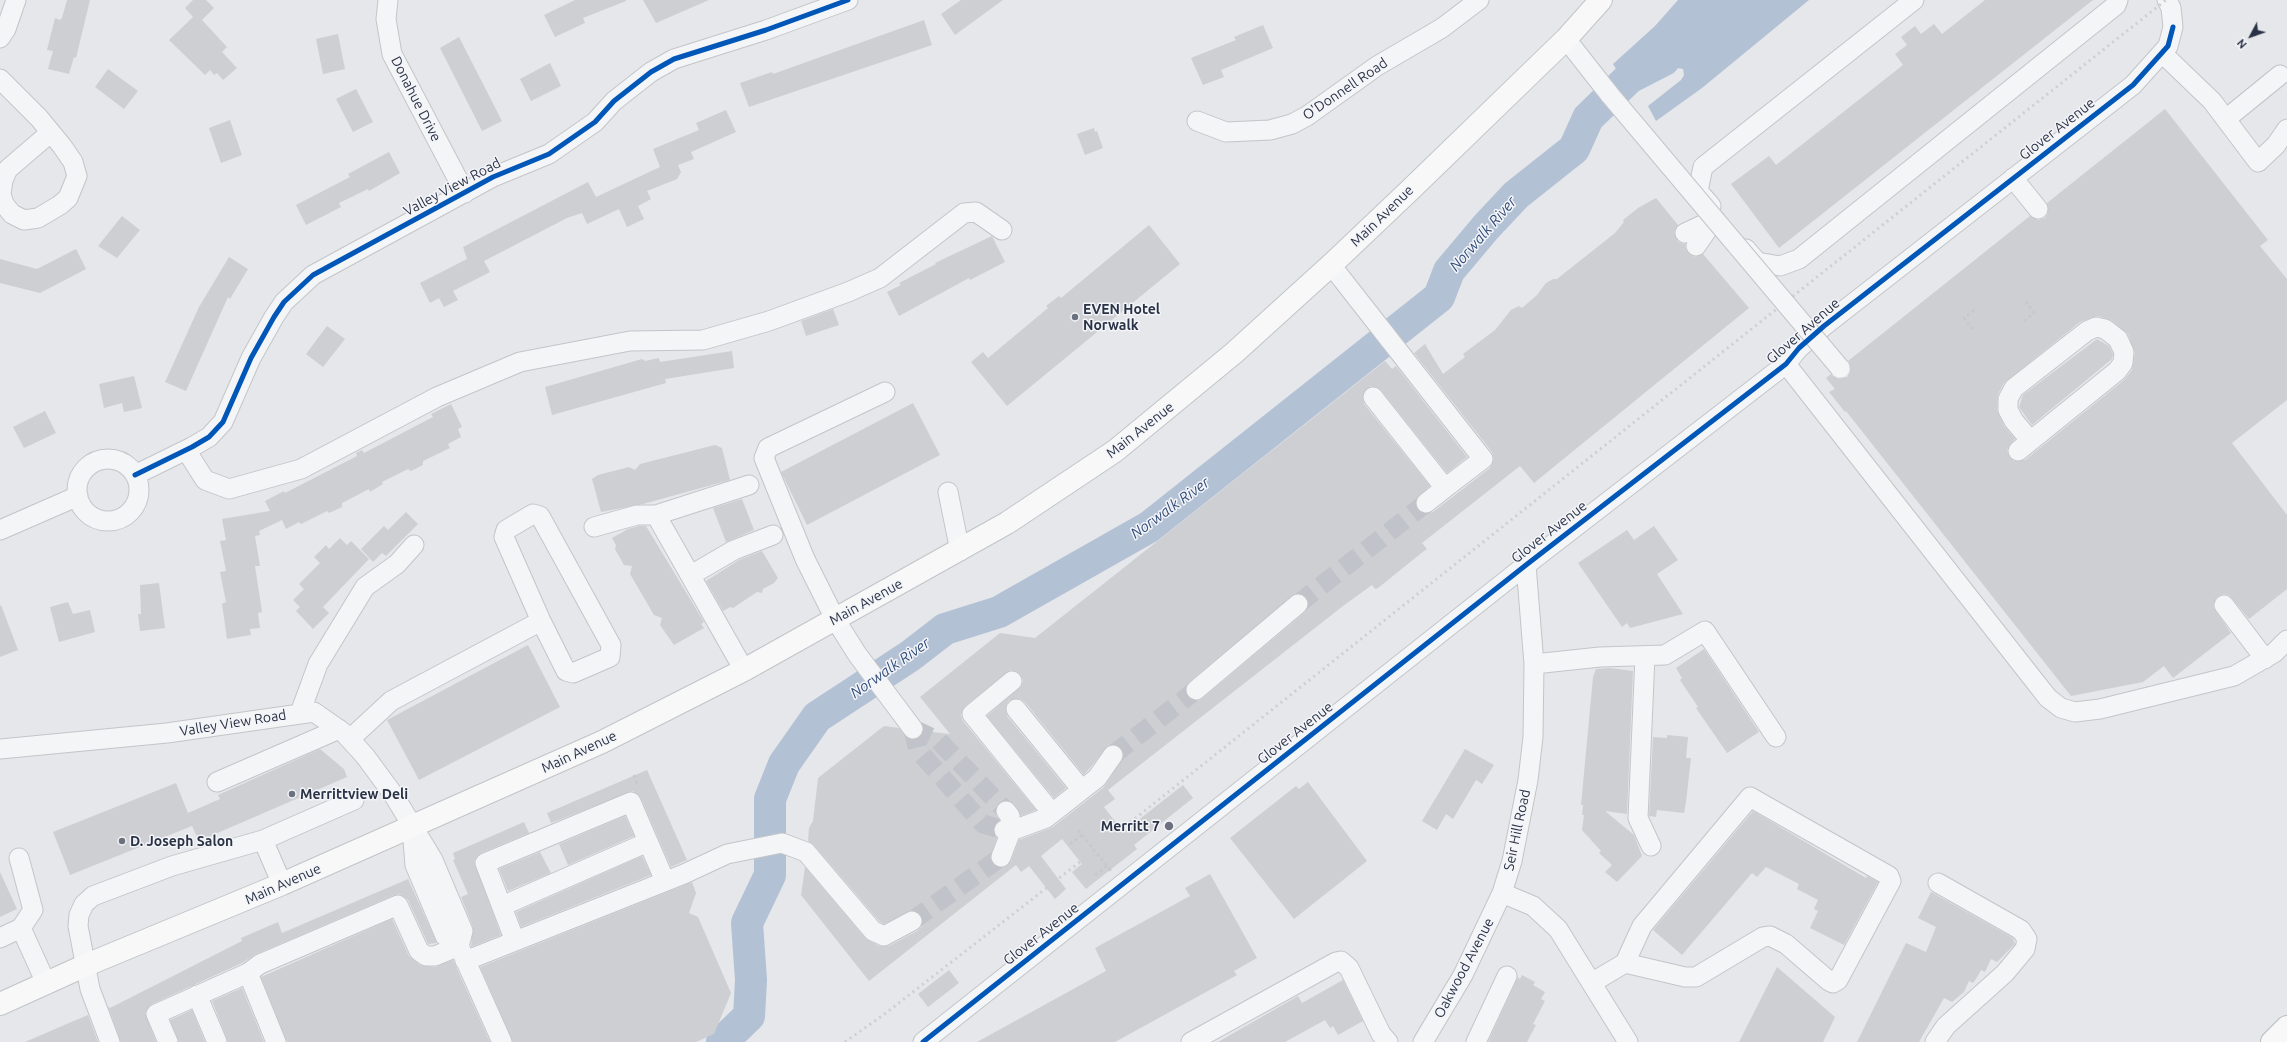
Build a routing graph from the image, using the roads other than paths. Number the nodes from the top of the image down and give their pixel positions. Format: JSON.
{"nodes":[{"id":1,"x":16,"y":0,"type":"edge"},
{"id":2,"x":388,"y":0,"type":"edge"},
{"id":3,"x":848,"y":0,"type":"edge"},
{"id":4,"x":1480,"y":0,"type":"edge"},
{"id":5,"x":1601,"y":0,"type":"edge"},
{"id":6,"x":1914,"y":0,"type":"edge"},
{"id":7,"x":2118,"y":0,"type":"edge"},
{"id":8,"x":2167,"y":0,"type":"edge"},
{"id":9,"x":0,"y":38,"type":"edge"},
{"id":10,"x":1566,"y":38,"type":"junction"},
{"id":11,"x":2162,"y":53,"type":"junction"},
{"id":12,"x":2280,"y":75,"type":"dead end"},
{"id":13,"x":0,"y":79,"type":"edge"},
{"id":14,"x":2226,"y":119,"type":"junction"},
{"id":15,"x":1197,"y":121,"type":"dead end"},
{"id":16,"x":2287,"y":129,"type":"edge"},
{"id":17,"x":50,"y":133,"type":"junction"},
{"id":18,"x":2013,"y":178,"type":"junction"},
{"id":19,"x":465,"y":194,"type":"junction"},
{"id":20,"x":2038,"y":209,"type":"dead end"},
{"id":21,"x":1715,"y":219,"type":"junction"},
{"id":22,"x":1002,"y":230,"type":"dead end"},
{"id":23,"x":1690,"y":239,"type":"dead end"},
{"id":24,"x":1331,"y":265,"type":"junction"},
{"id":25,"x":1786,"y":364,"type":"junction"},
{"id":26,"x":1840,"y":368,"type":"dead end"},
{"id":27,"x":885,"y":392,"type":"dead end"},
{"id":28,"x":1373,"y":397,"type":"dead end"},
{"id":29,"x":2024,"y":446,"type":"joint"},
{"id":30,"x":186,"y":450,"type":"junction"},
{"id":31,"x":137,"y":479,"type":"junction"},
{"id":32,"x":749,"y":485,"type":"dead end"},
{"id":33,"x":1446,"y":488,"type":"junction"},
{"id":34,"x":948,"y":492,"type":"dead end"},
{"id":35,"x":78,"y":496,"type":"junction"},
{"id":36,"x":1426,"y":502,"type":"tunnel mouth"},
{"id":37,"x":656,"y":515,"type":"junction"},
{"id":38,"x":594,"y":527,"type":"dead end"},
{"id":39,"x":0,"y":530,"type":"edge"},
{"id":40,"x":773,"y":535,"type":"dead end"},
{"id":41,"x":414,"y":545,"type":"dead end"},
{"id":42,"x":960,"y":551,"type":"junction"},
{"id":43,"x":1526,"y":565,"type":"junction"},
{"id":44,"x":691,"y":575,"type":"junction"},
{"id":45,"x":1298,"y":604,"type":"tunnel mouth"},
{"id":46,"x":2224,"y":605,"type":"dead end"},
{"id":47,"x":835,"y":619,"type":"junction"},
{"id":48,"x":541,"y":621,"type":"junction"},
{"id":49,"x":2287,"y":640,"type":"edge"},
{"id":50,"x":1645,"y":656,"type":"junction"},
{"id":51,"x":2265,"y":659,"type":"junction"},
{"id":52,"x":1534,"y":664,"type":"junction"},
{"id":53,"x":744,"y":670,"type":"junction"},
{"id":54,"x":1012,"y":681,"type":"dead end"},
{"id":55,"x":1196,"y":690,"type":"tunnel mouth"},
{"id":56,"x":1016,"y":708,"type":"dead end"},
{"id":57,"x":300,"y":713,"type":"junction"},
{"id":58,"x":913,"y":729,"type":"dead end"},
{"id":59,"x":345,"y":734,"type":"junction"},
{"id":60,"x":1776,"y":737,"type":"dead end"},
{"id":61,"x":0,"y":749,"type":"edge"},
{"id":62,"x":1113,"y":755,"type":"tunnel mouth"},
{"id":63,"x":217,"y":782,"type":"dead end"},
{"id":64,"x":1082,"y":790,"type":"junction"},
{"id":65,"x":354,"y":800,"type":"dead end"},
{"id":66,"x":1006,"y":811,"type":"tunnel mouth"},
{"id":67,"x":1052,"y":813,"type":"junction"},
{"id":68,"x":412,"y":826,"type":"junction"},
{"id":69,"x":1007,"y":830,"type":"junction"},
{"id":70,"x":263,"y":840,"type":"junction"},
{"id":71,"x":648,"y":842,"type":"junction"},
{"id":72,"x":1651,"y":846,"type":"dead end"},
{"id":73,"x":1001,"y":857,"type":"tunnel mouth"},
{"id":74,"x":19,"y":858,"type":"dead end"},
{"id":75,"x":664,"y":881,"type":"junction"},
{"id":76,"x":1938,"y":883,"type":"dead end"},
{"id":77,"x":282,"y":884,"type":"junction"},
{"id":78,"x":1502,"y":893,"type":"junction"},
{"id":79,"x":502,"y":906,"type":"junction"},
{"id":80,"x":912,"y":921,"type":"tunnel mouth"},
{"id":81,"x":21,"y":928,"type":"junction"},
{"id":82,"x":0,"y":938,"type":"edge"},
{"id":83,"x":515,"y":941,"type":"junction"},
{"id":84,"x":462,"y":954,"type":"junction"},
{"id":85,"x":1625,"y":963,"type":"junction"},
{"id":86,"x":84,"y":966,"type":"junction"},
{"id":87,"x":248,"y":973,"type":"junction"},
{"id":88,"x":1507,"y":976,"type":"dead end"},
{"id":89,"x":1593,"y":982,"type":"junction"},
{"id":90,"x":46,"y":983,"type":"junction"},
{"id":91,"x":198,"y":995,"type":"junction"},
{"id":92,"x":0,"y":1004,"type":"edge"},
{"id":93,"x":2287,"y":1027,"type":"edge"},
{"id":94,"x":1380,"y":1040,"type":"edge"},
{"id":95,"x":110,"y":1042,"type":"edge"},
{"id":96,"x":168,"y":1042,"type":"edge"},
{"id":97,"x":217,"y":1042,"type":"edge"},
{"id":98,"x":276,"y":1042,"type":"edge"},
{"id":99,"x":502,"y":1042,"type":"edge"},
{"id":100,"x":923,"y":1042,"type":"edge"},
{"id":101,"x":1191,"y":1042,"type":"edge"},
{"id":102,"x":1423,"y":1042,"type":"edge"},
{"id":103,"x":1476,"y":1042,"type":"edge"},
{"id":104,"x":1628,"y":1042,"type":"edge"},
{"id":105,"x":1935,"y":1042,"type":"edge"},
{"id":106,"x":2272,"y":1042,"type":"edge"}],
"edges":[{"from":1,"to":9,"type":"street"},
{"from":2,"to":19,"type":"street","name":"Donahue Drive"},
{"from":3,"to":19,"type":"street","name":"Valley View Road"},
{"from":4,"to":15,"type":"street","name":"O'Donnell Road"},
{"from":5,"to":10,"type":"main road","name":"Main Avenue"},
{"from":6,"to":7,"type":"street"},
{"from":8,"to":11,"type":"street","name":"Glover Avenue"},
{"from":10,"to":21,"type":"street","bridge":true},
{"from":10,"to":24,"type":"main road","name":"Main Avenue"},
{"from":11,"to":14,"type":"street"},
{"from":11,"to":18,"type":"street","name":"Glover Avenue"},
{"from":12,"to":14,"type":"street"},
{"from":13,"to":17,"type":"street"},
{"from":14,"to":16,"type":"street"},
{"from":17,"to":17,"type":"street"},
{"from":18,"to":20,"type":"street"},
{"from":18,"to":25,"type":"street","name":"Glover Avenue"},
{"from":19,"to":30,"type":"street","name":"Valley View Road"},
{"from":21,"to":23,"type":"street"},
{"from":21,"to":26,"type":"street","bridge":true},
{"from":22,"to":30,"type":"street"},
{"from":24,"to":33,"type":"street"},
{"from":24,"to":42,"type":"main road","name":"Main Avenue"},
{"from":25,"to":43,"type":"street","name":"Glover Avenue"},
{"from":25,"to":51,"type":"street"},
{"from":27,"to":47,"type":"street"},
{"from":28,"to":33,"type":"street"},
{"from":29,"to":29,"type":"street"},
{"from":30,"to":31,"type":"street","name":"Valley View Road"},
{"from":31,"to":35,"type":"street"},
{"from":31,"to":35,"type":"street"},
{"from":32,"to":37,"type":"street"},
{"from":33,"to":36,"type":"street"},
{"from":34,"to":42,"type":"street"},
{"from":35,"to":39,"type":"street"},
{"from":37,"to":38,"type":"street"},
{"from":37,"to":44,"type":"street"},
{"from":40,"to":44,"type":"street"},
{"from":41,"to":57,"type":"street"},
{"from":42,"to":47,"type":"main road","name":"Main Avenue"},
{"from":43,"to":52,"type":"street","name":"Seir Hill Road"},
{"from":43,"to":100,"type":"street","name":"Glover Avenue"},
{"from":44,"to":53,"type":"street"},
{"from":45,"to":55,"type":"street"},
{"from":46,"to":51,"type":"street"},
{"from":47,"to":53,"type":"main road","name":"Main Avenue"},
{"from":47,"to":58,"type":"street"},
{"from":48,"to":48,"type":"street"},
{"from":48,"to":59,"type":"street"},
{"from":49,"to":51,"type":"street"},
{"from":50,"to":52,"type":"street"},
{"from":50,"to":60,"type":"street"},
{"from":50,"to":72,"type":"street"},
{"from":52,"to":78,"type":"street","name":"Seir Hill Road"},
{"from":53,"to":68,"type":"main road","name":"Main Avenue"},
{"from":54,"to":67,"type":"street"},
{"from":56,"to":64,"type":"street"},
{"from":57,"to":59,"type":"street","name":"Valley View Road"},
{"from":57,"to":61,"type":"street","name":"Valley View Road"},
{"from":59,"to":63,"type":"street"},
{"from":59,"to":68,"type":"street","name":"Valley View Road"},
{"from":62,"to":64,"type":"street"},
{"from":64,"to":67,"type":"street"},
{"from":65,"to":70,"type":"street"},
{"from":66,"to":69,"type":"street"},
{"from":67,"to":69,"type":"street"},
{"from":68,"to":77,"type":"main road","name":"Main Avenue"},
{"from":68,"to":84,"type":"street"},
{"from":69,"to":73,"type":"street"},
{"from":70,"to":77,"type":"street"},
{"from":70,"to":86,"type":"street"},
{"from":71,"to":75,"type":"street"},
{"from":71,"to":79,"type":"street"},
{"from":71,"to":79,"type":"street"},
{"from":74,"to":81,"type":"street"},
{"from":75,"to":80,"type":"street"},
{"from":75,"to":83,"type":"street"},
{"from":76,"to":105,"type":"street"},
{"from":77,"to":86,"type":"main road","name":"Main Avenue"},
{"from":78,"to":89,"type":"street"},
{"from":78,"to":102,"type":"street","name":"Oakwood Avenue"},
{"from":79,"to":83,"type":"street"},
{"from":81,"to":82,"type":"street"},
{"from":81,"to":90,"type":"street"},
{"from":83,"to":84,"type":"street"},
{"from":84,"to":87,"type":"street"},
{"from":84,"to":99,"type":"street"},
{"from":85,"to":85,"type":"street"},
{"from":85,"to":89,"type":"street"},
{"from":86,"to":90,"type":"main road","name":"Main Avenue"},
{"from":86,"to":95,"type":"street"},
{"from":87,"to":91,"type":"street"},
{"from":87,"to":98,"type":"street"},
{"from":88,"to":103,"type":"street"},
{"from":89,"to":104,"type":"street"},
{"from":90,"to":92,"type":"main road","name":"Main Avenue"},
{"from":91,"to":96,"type":"street"},
{"from":91,"to":97,"type":"street"},
{"from":93,"to":106,"type":"main road"},
{"from":94,"to":101,"type":"street"}]}
